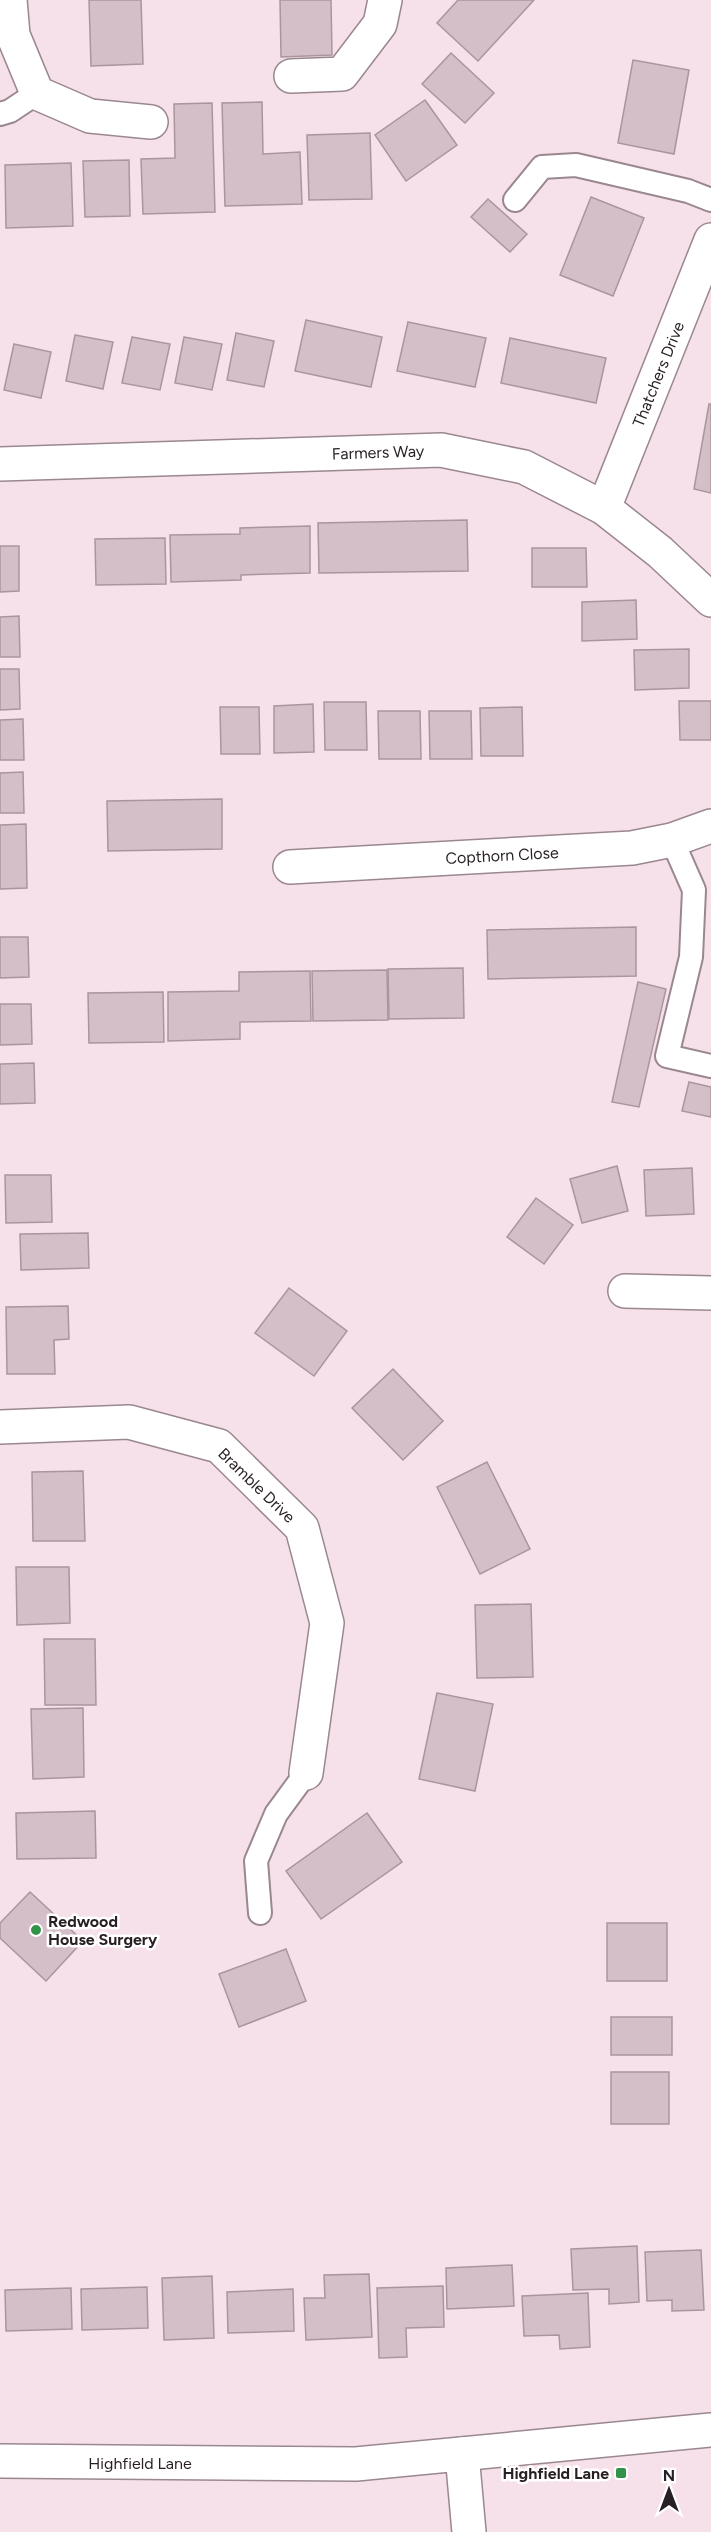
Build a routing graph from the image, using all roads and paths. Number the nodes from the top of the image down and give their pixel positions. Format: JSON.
{"nodes":[{"id":1,"x":10,"y":0,"type":"edge"},
{"id":2,"x":385,"y":0,"type":"edge"},
{"id":3,"x":291,"y":76,"type":"dead end"},
{"id":4,"x":37,"y":93,"type":"junction"},
{"id":5,"x":0,"y":114,"type":"edge"},
{"id":6,"x":152,"y":122,"type":"dead end"},
{"id":7,"x":515,"y":200,"type":"dead end"},
{"id":8,"x":711,"y":200,"type":"edge"},
{"id":9,"x":711,"y":240,"type":"edge"},
{"id":10,"x":0,"y":464,"type":"edge"},
{"id":11,"x":604,"y":508,"type":"junction"},
{"id":12,"x":711,"y":600,"type":"edge"},
{"id":13,"x":711,"y":826,"type":"edge"},
{"id":14,"x":672,"y":840,"type":"junction"},
{"id":15,"x":290,"y":867,"type":"dead end"},
{"id":16,"x":711,"y":1066,"type":"edge"},
{"id":17,"x":625,"y":1291,"type":"dead end"},
{"id":18,"x":711,"y":1293,"type":"edge"},
{"id":19,"x":0,"y":1427,"type":"edge"},
{"id":20,"x":306,"y":1773,"type":"joint"},
{"id":21,"x":260,"y":1913,"type":"dead end"},
{"id":22,"x":711,"y":2430,"type":"edge"},
{"id":23,"x":462,"y":2454,"type":"junction"},
{"id":24,"x":0,"y":2461,"type":"edge"},
{"id":25,"x":469,"y":2532,"type":"edge"}],
"edges":[{"from":1,"to":4,"type":"street"},
{"from":2,"to":3,"type":"street"},
{"from":4,"to":5,"type":"lane"},
{"from":4,"to":6,"type":"street"},
{"from":7,"to":8,"type":"lane"},
{"from":9,"to":11,"type":"street","name":"Thatchers Drive"},
{"from":10,"to":11,"type":"street","name":"Farmers Way"},
{"from":11,"to":12,"type":"street","name":"Farmers Way"},
{"from":13,"to":14,"type":"street","name":"Copthorn Close"},
{"from":14,"to":15,"type":"street","name":"Copthorn Close"},
{"from":14,"to":16,"type":"lane"},
{"from":17,"to":18,"type":"street"},
{"from":19,"to":20,"type":"street","name":"Bramble Drive"},
{"from":20,"to":21,"type":"lane"},
{"from":22,"to":23,"type":"street","name":"Highfield Lane"},
{"from":23,"to":24,"type":"street","name":"Highfield Lane"},
{"from":23,"to":25,"type":"street"}]}
